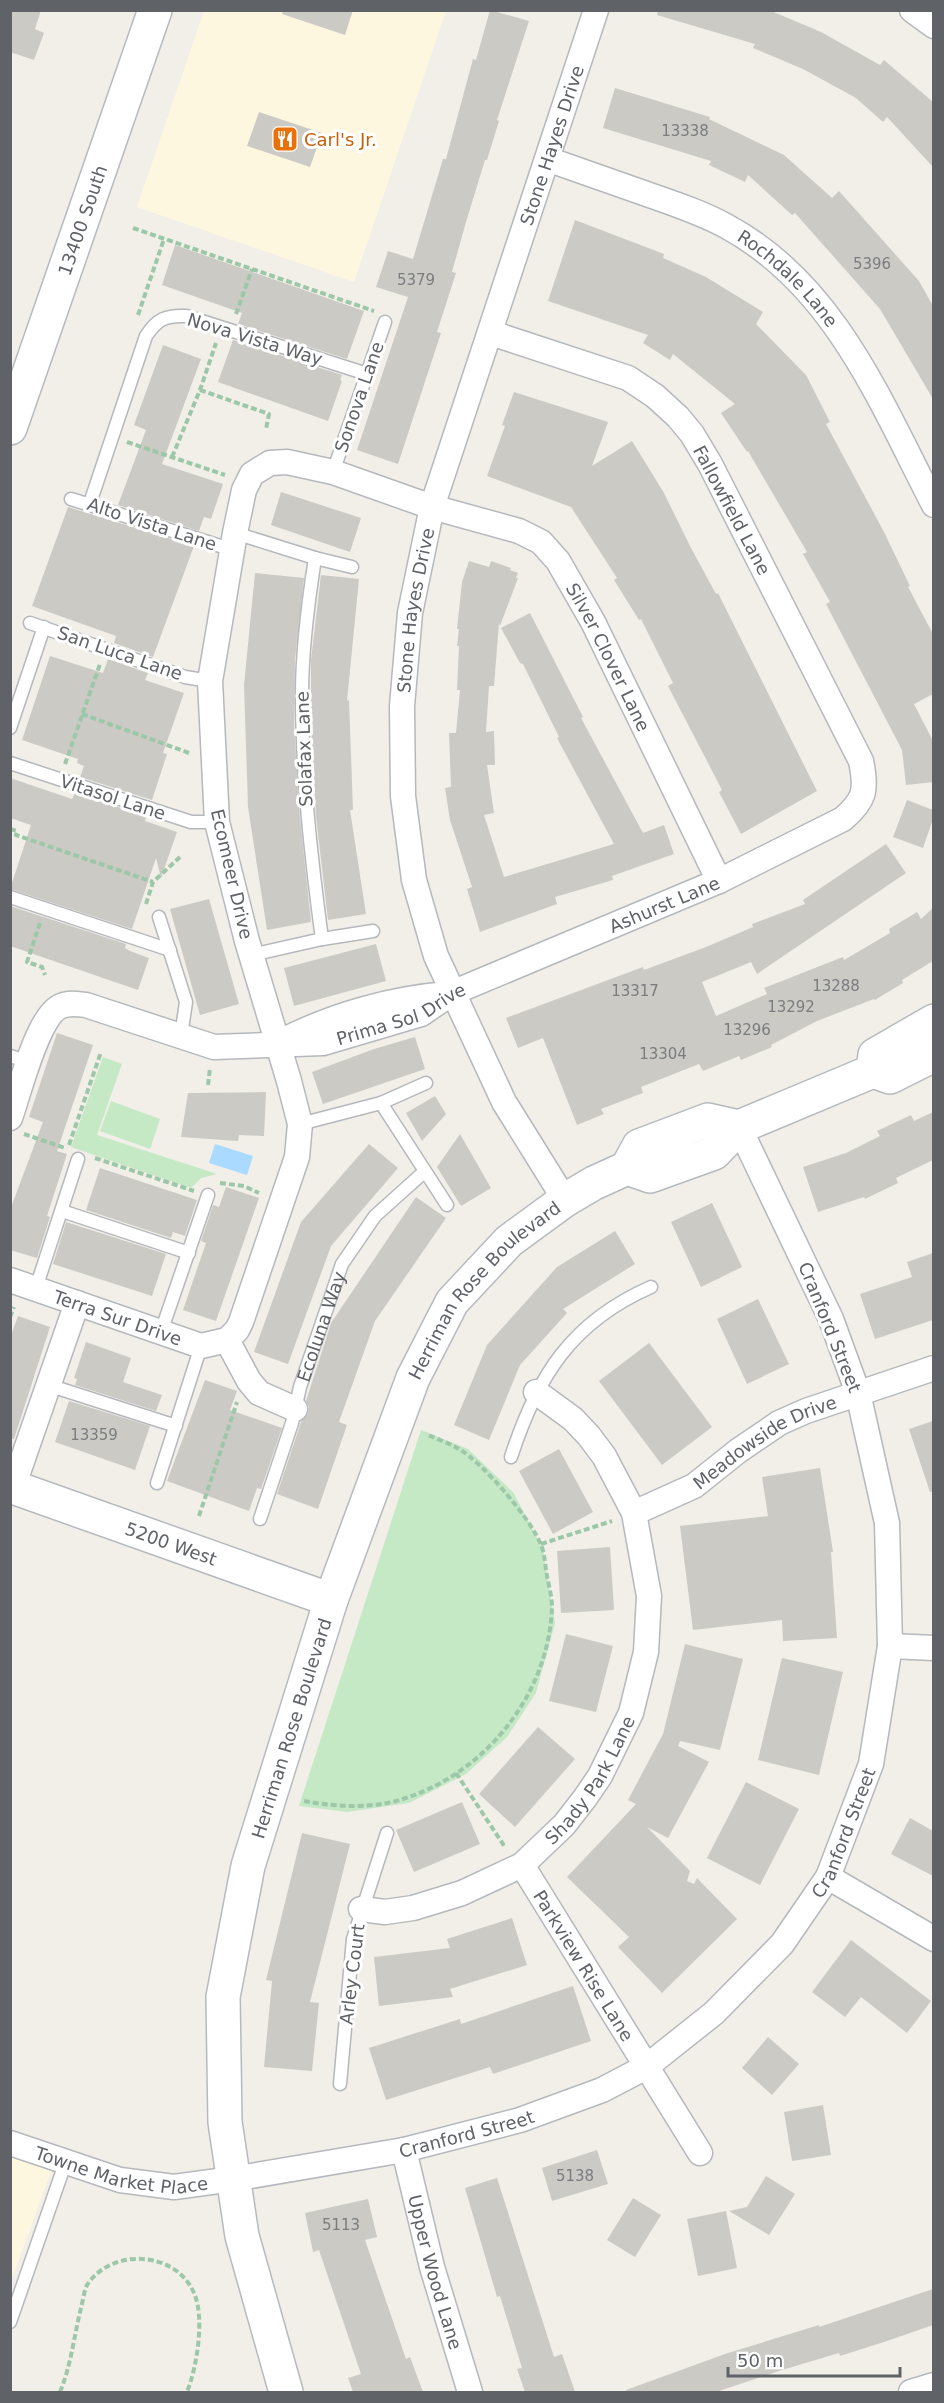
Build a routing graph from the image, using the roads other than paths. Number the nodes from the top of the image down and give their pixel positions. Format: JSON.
{"nodes":[{"id":1,"x":155,"y":10,"type":"edge"},
{"id":2,"x":596,"y":10,"type":"edge"},
{"id":3,"x":912,"y":10,"type":"edge"},
{"id":4,"x":933,"y":27,"type":"edge"},
{"id":5,"x":547,"y":159,"type":"junction"},
{"id":6,"x":382,"y":319,"type":"road end"},
{"id":7,"x":490,"y":333,"type":"junction"},
{"id":8,"x":367,"y":374,"type":"junction"},
{"id":9,"x":10,"y":428,"type":"edge"},
{"id":10,"x":333,"y":472,"type":"junction"},
{"id":11,"x":71,"y":499,"type":"dead end"},
{"id":12,"x":90,"y":503,"type":"junction"},
{"id":13,"x":933,"y":505,"type":"edge"},
{"id":14,"x":432,"y":507,"type":"junction"},
{"id":15,"x":234,"y":541,"type":"junction"},
{"id":16,"x":315,"y":558,"type":"junction"},
{"id":17,"x":352,"y":567,"type":"dead end"},
{"id":18,"x":30,"y":623,"type":"dead end"},
{"id":19,"x":44,"y":627,"type":"junction"},
{"id":20,"x":210,"y":681,"type":"junction"},
{"id":21,"x":10,"y":729,"type":"edge"},
{"id":22,"x":10,"y":763,"type":"edge"},
{"id":23,"x":864,"y":794,"type":"joint"},
{"id":24,"x":217,"y":822,"type":"junction"},
{"id":25,"x":719,"y":881,"type":"junction"},
{"id":26,"x":10,"y":897,"type":"edge"},
{"id":27,"x":159,"y":917,"type":"dead end"},
{"id":28,"x":373,"y":932,"type":"dead end"},
{"id":29,"x":322,"y":939,"type":"junction"},
{"id":30,"x":170,"y":951,"type":"junction"},
{"id":31,"x":251,"y":955,"type":"junction"},
{"id":32,"x":452,"y":993,"type":"junction"},
{"id":33,"x":933,"y":1021,"type":"edge"},
{"id":34,"x":181,"y":1036,"type":"junction"},
{"id":35,"x":276,"y":1043,"type":"junction"},
{"id":36,"x":933,"y":1055,"type":"edge"},
{"id":37,"x":20,"y":1059,"type":"edge"},
{"id":38,"x":873,"y":1071,"type":"junction"},
{"id":39,"x":426,"y":1083,"type":"dead end"},
{"id":40,"x":381,"y":1103,"type":"junction"},
{"id":41,"x":300,"y":1124,"type":"junction"},
{"id":42,"x":17,"y":1126,"type":"edge"},
{"id":43,"x":739,"y":1127,"type":"junction"},
{"id":44,"x":84,"y":1158,"type":"road end"},
{"id":45,"x":424,"y":1172,"type":"junction"},
{"id":46,"x":204,"y":1191,"type":"road end"},
{"id":47,"x":565,"y":1200,"type":"junction"},
{"id":48,"x":447,"y":1206,"type":"dead end"},
{"id":49,"x":62,"y":1211,"type":"junction"},
{"id":50,"x":189,"y":1253,"type":"junction"},
{"id":51,"x":10,"y":1280,"type":"edge"},
{"id":52,"x":651,"y":1287,"type":"dead end"},
{"id":53,"x":36,"y":1288,"type":"junction"},
{"id":54,"x":77,"y":1303,"type":"junction"},
{"id":55,"x":161,"y":1332,"type":"junction"},
{"id":56,"x":226,"y":1340,"type":"junction"},
{"id":57,"x":201,"y":1346,"type":"junction"},
{"id":58,"x":933,"y":1368,"type":"edge"},
{"id":59,"x":48,"y":1385,"type":"junction"},
{"id":60,"x":536,"y":1392,"type":"junction"},
{"id":61,"x":858,"y":1393,"type":"junction"},
{"id":62,"x":295,"y":1409,"type":"junction"},
{"id":63,"x":176,"y":1426,"type":"junction"},
{"id":64,"x":511,"y":1457,"type":"dead end"},
{"id":65,"x":157,"y":1483,"type":"dead end"},
{"id":66,"x":12,"y":1487,"type":"edge"},
{"id":67,"x":625,"y":1516,"type":"junction"},
{"id":68,"x":260,"y":1519,"type":"dead end"},
{"id":69,"x":330,"y":1600,"type":"junction"},
{"id":70,"x":890,"y":1646,"type":"junction"},
{"id":71,"x":933,"y":1648,"type":"edge"},
{"id":72,"x":387,"y":1833,"type":"dead end"},
{"id":73,"x":515,"y":1857,"type":"junction"},
{"id":74,"x":828,"y":1877,"type":"junction"},
{"id":75,"x":361,"y":1909,"type":"junction"},
{"id":76,"x":933,"y":1939,"type":"edge"},
{"id":77,"x":646,"y":2067,"type":"junction"},
{"id":78,"x":340,"y":2084,"type":"dead end"},
{"id":79,"x":10,"y":2143,"type":"edge"},
{"id":80,"x":404,"y":2150,"type":"junction"},
{"id":81,"x":700,"y":2153,"type":"dead end"},
{"id":82,"x":66,"y":2161,"type":"junction"},
{"id":83,"x":233,"y":2179,"type":"junction"},
{"id":84,"x":10,"y":2322,"type":"edge"},
{"id":85,"x":286,"y":2392,"type":"edge"},
{"id":86,"x":470,"y":2392,"type":"edge"}],
"edges":[{"from":1,"to":9,"type":"street","name":"13400 South"},
{"from":2,"to":5,"type":"street","name":"Stone Hayes Drive"},
{"from":3,"to":4,"type":"street"},
{"from":5,"to":7,"type":"street","name":"Stone Hayes Drive"},
{"from":5,"to":13,"type":"street","name":"Rochdale Lane"},
{"from":6,"to":8,"type":"lane","name":"Sonova Lane"},
{"from":7,"to":14,"type":"street","name":"Stone Hayes Drive"},
{"from":7,"to":23,"type":"street","name":"Fallowfield Lane"},
{"from":8,"to":10,"type":"lane","name":"Sonova Lane"},
{"from":8,"to":12,"type":"lane","name":"Nova Vista Way"},
{"from":10,"to":14,"type":"street","name":"Ecomeer Drive"},
{"from":10,"to":15,"type":"street","name":"Ecomeer Drive"},
{"from":11,"to":12,"type":"lane","name":"Alto Vista Lane"},
{"from":12,"to":15,"type":"lane","name":"Alto Vista Lane"},
{"from":14,"to":25,"type":"street","name":"Silver Clover Lane"},
{"from":14,"to":32,"type":"street","name":"Stone Hayes Drive"},
{"from":15,"to":16,"type":"lane","name":"Alto Vista Lane"},
{"from":15,"to":20,"type":"street","name":"Ecomeer Drive"},
{"from":16,"to":17,"type":"lane","name":"Alto Vista Lane"},
{"from":16,"to":29,"type":"lane","name":"Solafax Lane"},
{"from":18,"to":19,"type":"lane","name":"San Luca Lane"},
{"from":19,"to":20,"type":"lane","name":"San Luca Lane"},
{"from":19,"to":21,"type":"lane"},
{"from":20,"to":24,"type":"street","name":"Ecomeer Drive"},
{"from":22,"to":24,"type":"lane","name":"Vitasol Lane"},
{"from":23,"to":25,"type":"street","name":"Ashurst Lane"},
{"from":24,"to":31,"type":"street","name":"Ecomeer Drive"},
{"from":25,"to":32,"type":"street","name":"Ashurst Lane"},
{"from":26,"to":30,"type":"lane"},
{"from":27,"to":30,"type":"lane"},
{"from":28,"to":29,"type":"lane"},
{"from":29,"to":31,"type":"lane"},
{"from":30,"to":34,"type":"lane"},
{"from":31,"to":35,"type":"street","name":"Ecomeer Drive"},
{"from":32,"to":35,"type":"street","name":"Prima Sol Drive"},
{"from":32,"to":47,"type":"street","name":"Stone Hayes Drive"},
{"from":33,"to":38,"type":"street"},
{"from":34,"to":35,"type":"street","name":"Prima Sol Drive"},
{"from":34,"to":37,"type":"street","name":"Prima Sol Drive"},
{"from":35,"to":41,"type":"street","name":"Ecomeer Drive"},
{"from":36,"to":38,"type":"street"},
{"from":37,"to":42,"type":"street"},
{"from":38,"to":43,"type":"street"},
{"from":39,"to":40,"type":"lane"},
{"from":40,"to":41,"type":"lane"},
{"from":40,"to":45,"type":"lane"},
{"from":41,"to":56,"type":"street","name":"Ecomeer Drive"},
{"from":43,"to":47,"type":"street","name":"Herriman Rose Boulevard"},
{"from":43,"to":61,"type":"street","name":"Cranford Street"},
{"from":44,"to":49,"type":"lane"},
{"from":45,"to":48,"type":"lane"},
{"from":45,"to":62,"type":"lane","name":"Ecoluna Way"},
{"from":46,"to":50,"type":"lane"},
{"from":47,"to":69,"type":"street","name":"Herriman Rose Boulevard"},
{"from":49,"to":50,"type":"lane"},
{"from":49,"to":53,"type":"lane"},
{"from":50,"to":55,"type":"lane"},
{"from":51,"to":53,"type":"street","name":"Terra Sur Drive"},
{"from":52,"to":60,"type":"lane"},
{"from":53,"to":54,"type":"street","name":"Terra Sur Drive"},
{"from":54,"to":55,"type":"street","name":"Terra Sur Drive"},
{"from":54,"to":59,"type":"street"},
{"from":55,"to":57,"type":"street","name":"Terra Sur Drive"},
{"from":56,"to":57,"type":"street","name":"Terra Sur Drive"},
{"from":56,"to":62,"type":"street"},
{"from":57,"to":63,"type":"lane"},
{"from":58,"to":61,"type":"street","name":"Meadowside Drive"},
{"from":59,"to":63,"type":"lane"},
{"from":59,"to":66,"type":"street"},
{"from":60,"to":64,"type":"lane"},
{"from":60,"to":67,"type":"street","name":"Shady Park Lane"},
{"from":61,"to":67,"type":"street","name":"Meadowside Drive"},
{"from":61,"to":70,"type":"street","name":"Cranford Street"},
{"from":62,"to":68,"type":"lane","name":"Ecoluna Way"},
{"from":63,"to":65,"type":"lane"},
{"from":66,"to":69,"type":"street","name":"5200 West"},
{"from":67,"to":73,"type":"street","name":"Shady Park Lane"},
{"from":69,"to":83,"type":"street","name":"Herriman Rose Boulevard"},
{"from":70,"to":71,"type":"street"},
{"from":70,"to":74,"type":"street","name":"Cranford Street"},
{"from":72,"to":75,"type":"lane","name":"Arley Court"},
{"from":73,"to":75,"type":"street","name":"Shady Park Lane"},
{"from":73,"to":77,"type":"street","name":"Parkview Rise Lane"},
{"from":74,"to":76,"type":"street"},
{"from":74,"to":77,"type":"street","name":"Cranford Street"},
{"from":75,"to":78,"type":"lane","name":"Arley Court"},
{"from":77,"to":80,"type":"street","name":"Cranford Street"},
{"from":77,"to":81,"type":"street","name":"Parkview Rise Lane"},
{"from":79,"to":82,"type":"street","name":"Towne Market Place"},
{"from":80,"to":83,"type":"street","name":"Cranford Street"},
{"from":80,"to":86,"type":"street","name":"Upper Wood Lane"},
{"from":82,"to":83,"type":"street","name":"Towne Market Place"},
{"from":82,"to":84,"type":"lane"},
{"from":83,"to":85,"type":"street","name":"Herriman Rose Boulevard"}]}
